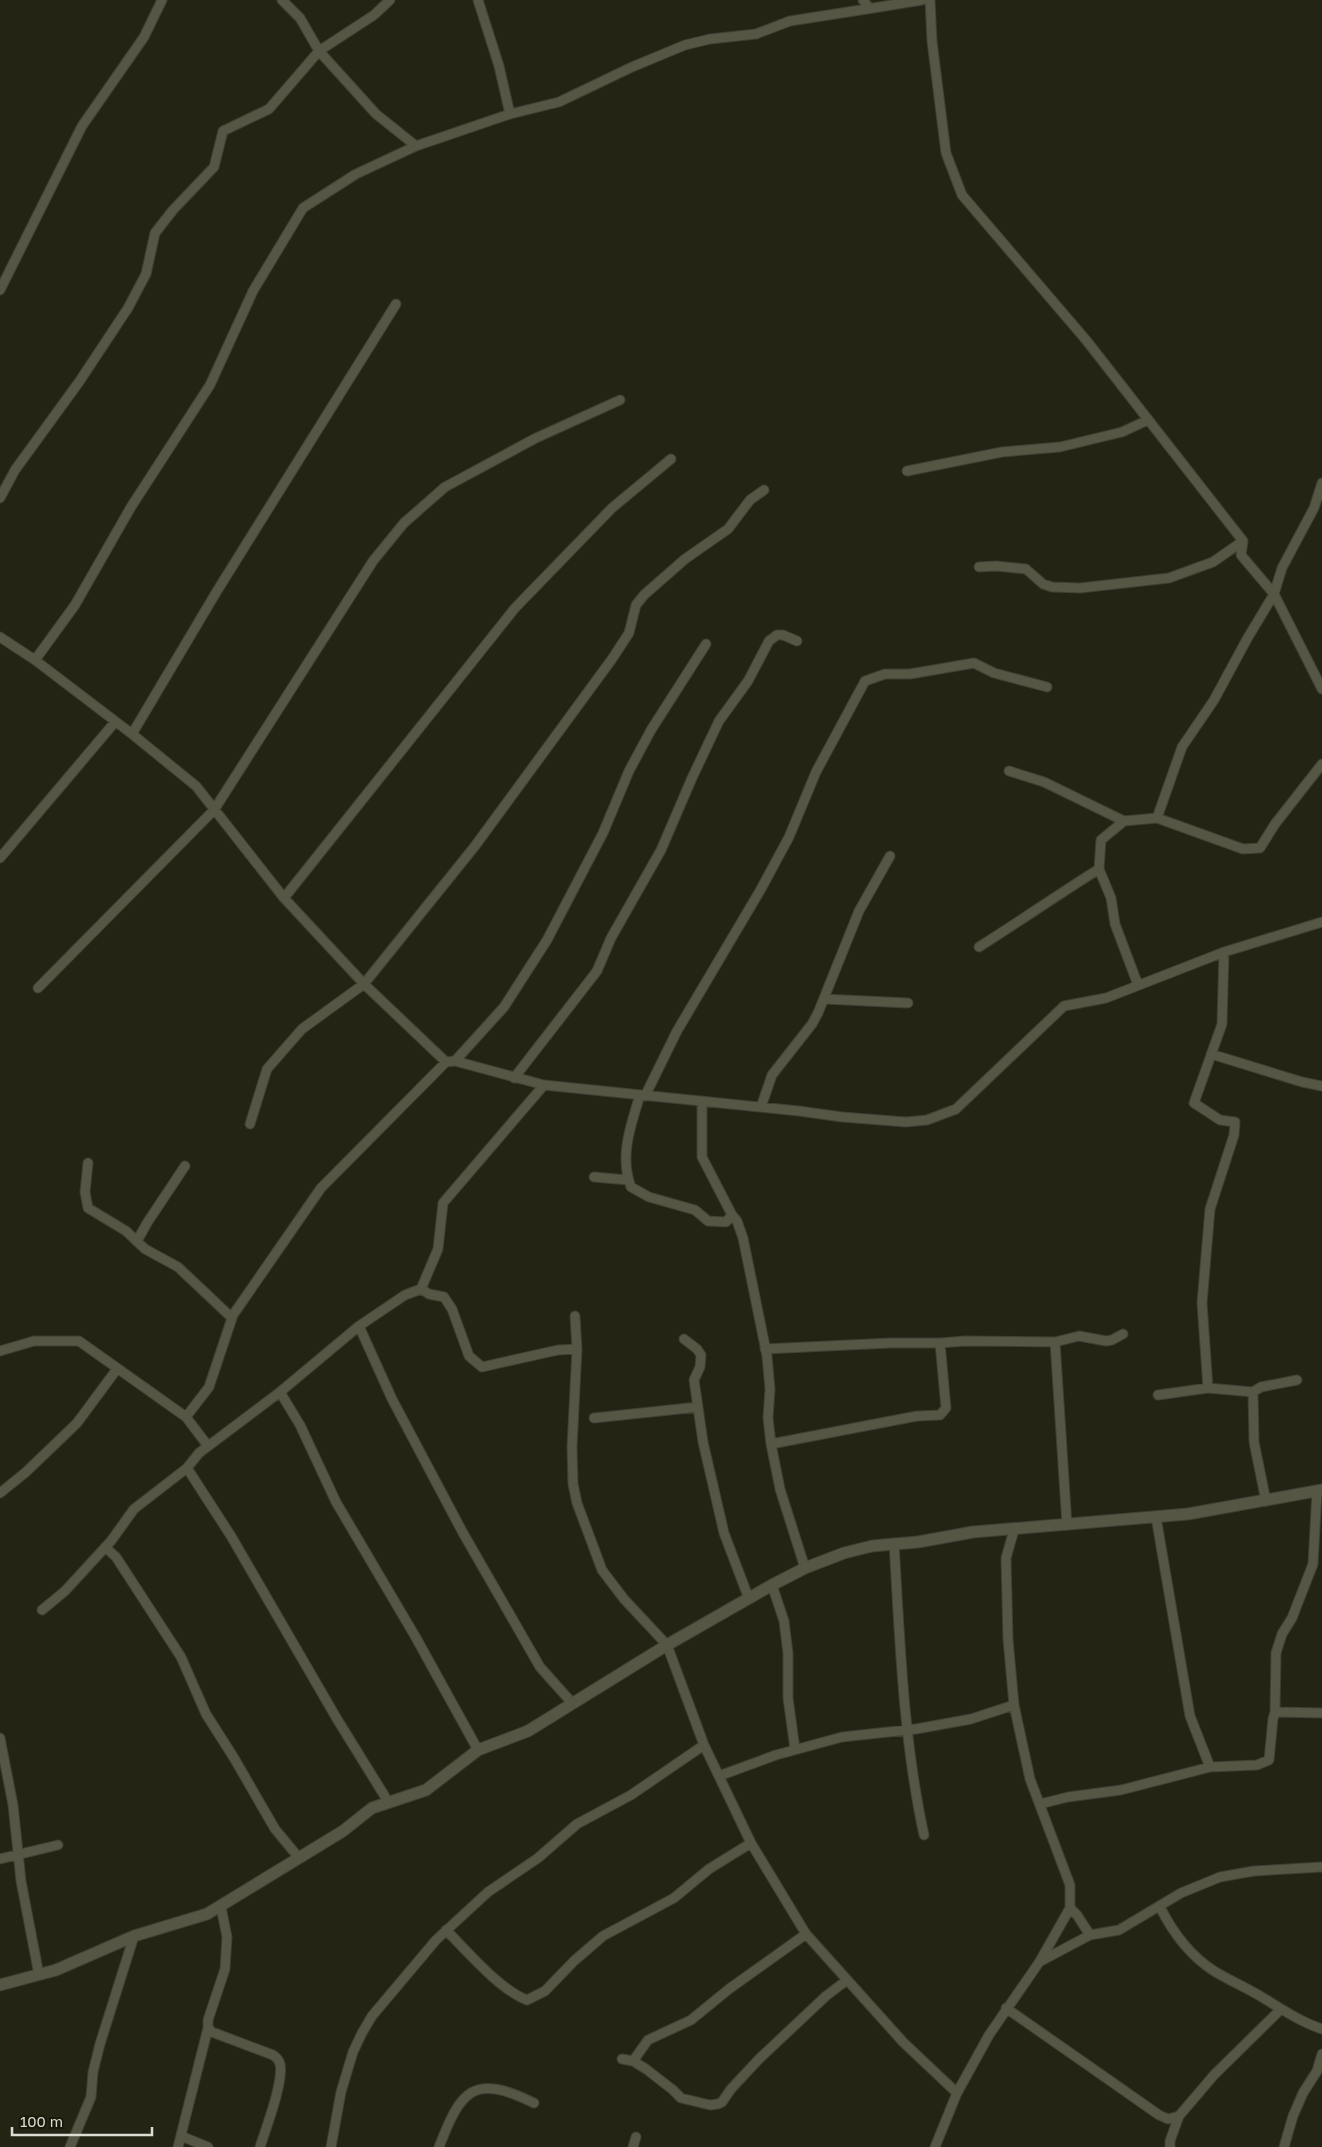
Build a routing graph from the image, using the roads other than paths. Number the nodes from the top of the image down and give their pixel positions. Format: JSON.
{"nodes":[{"id":1,"x":162,"y":0,"type":"edge"},
{"id":2,"x":282,"y":0,"type":"edge"},
{"id":3,"x":390,"y":0,"type":"edge"},
{"id":4,"x":478,"y":0,"type":"edge"},
{"id":5,"x":863,"y":0,"type":"edge"},
{"id":6,"x":922,"y":0,"type":"edge"},
{"id":7,"x":930,"y":0,"type":"edge"},
{"id":8,"x":867,"y":10,"type":"junction"},
{"id":9,"x":319,"y":51,"type":"junction"},
{"id":10,"x":510,"y":114,"type":"junction"},
{"id":11,"x":416,"y":146,"type":"junction"},
{"id":12,"x":0,"y":290,"type":"edge"},
{"id":13,"x":396,"y":304,"type":"dead end"},
{"id":14,"x":620,"y":400,"type":"dead end"},
{"id":15,"x":1148,"y":420,"type":"junction"},
{"id":16,"x":671,"y":459,"type":"dead end"},
{"id":17,"x":907,"y":471,"type":"dead end"},
{"id":18,"x":1322,"y":484,"type":"edge"},
{"id":19,"x":764,"y":490,"type":"dead end"},
{"id":20,"x":0,"y":498,"type":"edge"},
{"id":21,"x":1243,"y":541,"type":"junction"},
{"id":22,"x":979,"y":567,"type":"dead end"},
{"id":23,"x":1274,"y":594,"type":"junction"},
{"id":24,"x":0,"y":637,"type":"edge"},
{"id":25,"x":797,"y":641,"type":"dead end"},
{"id":26,"x":706,"y":644,"type":"dead end"},
{"id":27,"x":35,"y":660,"type":"junction"},
{"id":28,"x":1047,"y":687,"type":"dead end"},
{"id":29,"x":1322,"y":689,"type":"edge"},
{"id":30,"x":115,"y":722,"type":"junction"},
{"id":31,"x":132,"y":734,"type":"junction"},
{"id":32,"x":1322,"y":764,"type":"edge"},
{"id":33,"x":1009,"y":771,"type":"dead end"},
{"id":34,"x":214,"y":810,"type":"junction"},
{"id":35,"x":1157,"y":818,"type":"junction"},
{"id":36,"x":1124,"y":821,"type":"junction"},
{"id":37,"x":890,"y":856,"type":"dead end"},
{"id":38,"x":0,"y":858,"type":"edge"},
{"id":39,"x":1100,"y":869,"type":"junction"},
{"id":40,"x":284,"y":898,"type":"junction"},
{"id":41,"x":1322,"y":922,"type":"edge"},
{"id":42,"x":980,"y":947,"type":"dead end"},
{"id":43,"x":1224,"y":952,"type":"junction"},
{"id":44,"x":364,"y":984,"type":"junction"},
{"id":45,"x":1138,"y":984,"type":"junction"},
{"id":46,"x":38,"y":988,"type":"dead end"},
{"id":47,"x":824,"y":999,"type":"junction"},
{"id":48,"x":908,"y":1003,"type":"dead end"},
{"id":49,"x":1212,"y":1054,"type":"junction"},
{"id":50,"x":451,"y":1062,"type":"junction"},
{"id":51,"x":514,"y":1078,"type":"junction"},
{"id":52,"x":544,"y":1085,"type":"junction"},
{"id":53,"x":1322,"y":1086,"type":"edge"},
{"id":54,"x":643,"y":1096,"type":"junction"},
{"id":55,"x":702,"y":1102,"type":"junction"},
{"id":56,"x":761,"y":1107,"type":"junction"},
{"id":57,"x":250,"y":1124,"type":"dead end"},
{"id":58,"x":88,"y":1163,"type":"dead end"},
{"id":59,"x":185,"y":1166,"type":"dead end"},
{"id":60,"x":594,"y":1178,"type":"dead end"},
{"id":61,"x":628,"y":1180,"type":"junction"},
{"id":62,"x":732,"y":1215,"type":"junction"},
{"id":63,"x":137,"y":1241,"type":"junction"},
{"id":64,"x":421,"y":1289,"type":"junction"},
{"id":65,"x":575,"y":1316,"type":"dead end"},
{"id":66,"x":232,"y":1318,"type":"junction"},
{"id":67,"x":359,"y":1326,"type":"junction"},
{"id":68,"x":1123,"y":1334,"type":"dead end"},
{"id":69,"x":684,"y":1339,"type":"dead end"},
{"id":70,"x":1055,"y":1342,"type":"junction"},
{"id":71,"x":940,"y":1344,"type":"junction"},
{"id":72,"x":577,"y":1349,"type":"junction"},
{"id":73,"x":765,"y":1349,"type":"junction"},
{"id":74,"x":0,"y":1351,"type":"edge"},
{"id":75,"x":117,"y":1370,"type":"junction"},
{"id":76,"x":1297,"y":1380,"type":"dead end"},
{"id":77,"x":1208,"y":1388,"type":"junction"},
{"id":78,"x":280,"y":1392,"type":"junction"},
{"id":79,"x":1252,"y":1392,"type":"junction"},
{"id":80,"x":1158,"y":1395,"type":"dead end"},
{"id":81,"x":698,"y":1407,"type":"junction"},
{"id":82,"x":186,"y":1417,"type":"junction"},
{"id":83,"x":594,"y":1418,"type":"dead end"},
{"id":84,"x":771,"y":1444,"type":"junction"},
{"id":85,"x":208,"y":1446,"type":"junction"},
{"id":86,"x":187,"y":1468,"type":"junction"},
{"id":87,"x":1319,"y":1490,"type":"edge"},
{"id":88,"x":0,"y":1493,"type":"edge"},
{"id":89,"x":1266,"y":1501,"type":"junction"},
{"id":90,"x":1156,"y":1517,"type":"junction"},
{"id":91,"x":1067,"y":1525,"type":"junction"},
{"id":92,"x":1014,"y":1530,"type":"junction"},
{"id":93,"x":894,"y":1543,"type":"junction"},
{"id":94,"x":105,"y":1547,"type":"junction"},
{"id":95,"x":805,"y":1568,"type":"junction"},
{"id":96,"x":772,"y":1585,"type":"junction"},
{"id":97,"x":749,"y":1599,"type":"junction"},
{"id":98,"x":42,"y":1610,"type":"dead end"},
{"id":99,"x":667,"y":1645,"type":"junction"},
{"id":100,"x":573,"y":1704,"type":"junction"},
{"id":101,"x":1014,"y":1705,"type":"junction"},
{"id":102,"x":1275,"y":1712,"type":"junction"},
{"id":103,"x":1322,"y":1712,"type":"edge"},
{"id":104,"x":906,"y":1730,"type":"junction"},
{"id":105,"x":0,"y":1738,"type":"edge"},
{"id":106,"x":704,"y":1745,"type":"junction"},
{"id":107,"x":795,"y":1749,"type":"junction"},
{"id":108,"x":478,"y":1750,"type":"junction"},
{"id":109,"x":1210,"y":1768,"type":"junction"},
{"id":110,"x":719,"y":1776,"type":"junction"},
{"id":111,"x":388,"y":1802,"type":"junction"},
{"id":112,"x":1040,"y":1804,"type":"junction"},
{"id":113,"x":924,"y":1835,"type":"dead end"},
{"id":114,"x":750,"y":1843,"type":"junction"},
{"id":115,"x":58,"y":1845,"type":"dead end"},
{"id":116,"x":18,"y":1856,"type":"junction"},
{"id":117,"x":299,"y":1858,"type":"junction"},
{"id":118,"x":0,"y":1859,"type":"edge"},
{"id":119,"x":1322,"y":1867,"type":"edge"},
{"id":120,"x":221,"y":1907,"type":"junction"},
{"id":121,"x":1160,"y":1907,"type":"junction"},
{"id":122,"x":1070,"y":1908,"type":"junction"},
{"id":123,"x":446,"y":1930,"type":"junction"},
{"id":124,"x":806,"y":1934,"type":"junction"},
{"id":125,"x":1090,"y":1935,"type":"junction"},
{"id":126,"x":134,"y":1936,"type":"junction"},
{"id":127,"x":1040,"y":1961,"type":"junction"},
{"id":128,"x":38,"y":1975,"type":"junction"},
{"id":129,"x":847,"y":1980,"type":"junction"},
{"id":130,"x":0,"y":1984,"type":"edge"},
{"id":131,"x":1006,"y":2008,"type":"junction"},
{"id":132,"x":1280,"y":2010,"type":"junction"},
{"id":133,"x":208,"y":2028,"type":"junction"},
{"id":134,"x":1322,"y":2029,"type":"edge"},
{"id":135,"x":1322,"y":2054,"type":"edge"},
{"id":136,"x":622,"y":2059,"type":"dead end"},
{"id":137,"x":632,"y":2061,"type":"junction"},
{"id":138,"x":957,"y":2093,"type":"junction"},
{"id":139,"x":534,"y":2103,"type":"dead end"},
{"id":140,"x":1179,"y":2116,"type":"junction"},
{"id":141,"x":181,"y":2136,"type":"junction"},
{"id":142,"x":636,"y":2137,"type":"dead end"},
{"id":143,"x":70,"y":2147,"type":"edge"},
{"id":144,"x":178,"y":2147,"type":"edge"},
{"id":145,"x":208,"y":2147,"type":"edge"},
{"id":146,"x":260,"y":2147,"type":"edge"},
{"id":147,"x":331,"y":2147,"type":"edge"},
{"id":148,"x":439,"y":2147,"type":"edge"},
{"id":149,"x":632,"y":2147,"type":"edge"},
{"id":150,"x":935,"y":2147,"type":"edge"},
{"id":151,"x":1170,"y":2147,"type":"edge"},
{"id":152,"x":1284,"y":2147,"type":"edge"}],
"edges":[{"from":1,"to":12,"type":"street"},
{"from":2,"to":9,"type":"street"},
{"from":3,"to":9,"type":"street"},
{"from":4,"to":10,"type":"street"},
{"from":5,"to":8,"type":"street"},
{"from":6,"to":8,"type":"street"},
{"from":7,"to":15,"type":"street"},
{"from":8,"to":10,"type":"street"},
{"from":9,"to":11,"type":"street"},
{"from":9,"to":20,"type":"street"},
{"from":10,"to":11,"type":"street"},
{"from":11,"to":27,"type":"street"},
{"from":13,"to":31,"type":"street"},
{"from":14,"to":34,"type":"street"},
{"from":15,"to":17,"type":"street"},
{"from":15,"to":21,"type":"street"},
{"from":16,"to":40,"type":"street"},
{"from":18,"to":23,"type":"street"},
{"from":19,"to":44,"type":"street"},
{"from":21,"to":22,"type":"street"},
{"from":21,"to":23,"type":"street"},
{"from":23,"to":29,"type":"street"},
{"from":23,"to":35,"type":"street"},
{"from":24,"to":27,"type":"street"},
{"from":25,"to":51,"type":"street"},
{"from":26,"to":50,"type":"street"},
{"from":27,"to":30,"type":"street"},
{"from":28,"to":54,"type":"street"},
{"from":30,"to":31,"type":"street"},
{"from":30,"to":38,"type":"street"},
{"from":31,"to":34,"type":"street"},
{"from":32,"to":35,"type":"street"},
{"from":33,"to":36,"type":"street"},
{"from":34,"to":40,"type":"street"},
{"from":34,"to":46,"type":"street"},
{"from":35,"to":36,"type":"street"},
{"from":36,"to":39,"type":"street"},
{"from":37,"to":47,"type":"street"},
{"from":39,"to":42,"type":"street"},
{"from":39,"to":45,"type":"street"},
{"from":40,"to":44,"type":"street"},
{"from":41,"to":43,"type":"street"},
{"from":43,"to":45,"type":"street"},
{"from":43,"to":49,"type":"street"},
{"from":44,"to":50,"type":"street"},
{"from":44,"to":57,"type":"street"},
{"from":45,"to":56,"type":"street"},
{"from":47,"to":48,"type":"street"},
{"from":47,"to":56,"type":"street"},
{"from":49,"to":53,"type":"street"},
{"from":49,"to":77,"type":"street"},
{"from":50,"to":51,"type":"street"},
{"from":50,"to":66,"type":"street"},
{"from":51,"to":52,"type":"street"},
{"from":52,"to":54,"type":"street"},
{"from":52,"to":64,"type":"street"},
{"from":54,"to":55,"type":"street"},
{"from":54,"to":61,"type":"street"},
{"from":55,"to":56,"type":"street"},
{"from":55,"to":62,"type":"street"},
{"from":58,"to":63,"type":"street"},
{"from":59,"to":63,"type":"street"},
{"from":60,"to":61,"type":"street"},
{"from":61,"to":62,"type":"street"},
{"from":62,"to":73,"type":"street"},
{"from":63,"to":66,"type":"street"},
{"from":64,"to":67,"type":"street"},
{"from":64,"to":72,"type":"street"},
{"from":65,"to":72,"type":"street"},
{"from":66,"to":82,"type":"street"},
{"from":67,"to":78,"type":"street"},
{"from":67,"to":100,"type":"street"},
{"from":68,"to":70,"type":"street"},
{"from":69,"to":81,"type":"street"},
{"from":70,"to":71,"type":"street"},
{"from":70,"to":91,"type":"street"},
{"from":71,"to":73,"type":"street"},
{"from":71,"to":84,"type":"street"},
{"from":72,"to":99,"type":"street"},
{"from":73,"to":84,"type":"street"},
{"from":74,"to":75,"type":"street"},
{"from":75,"to":82,"type":"street"},
{"from":75,"to":88,"type":"street"},
{"from":76,"to":79,"type":"street"},
{"from":77,"to":79,"type":"street"},
{"from":77,"to":80,"type":"street"},
{"from":78,"to":85,"type":"street"},
{"from":78,"to":108,"type":"street"},
{"from":79,"to":89,"type":"street"},
{"from":81,"to":83,"type":"street"},
{"from":81,"to":97,"type":"street"},
{"from":82,"to":85,"type":"street"},
{"from":84,"to":95,"type":"street"},
{"from":85,"to":86,"type":"street"},
{"from":86,"to":94,"type":"street"},
{"from":86,"to":111,"type":"street"},
{"from":87,"to":89,"type":"street"},
{"from":87,"to":102,"type":"street"},
{"from":89,"to":90,"type":"street"},
{"from":90,"to":91,"type":"street"},
{"from":90,"to":109,"type":"street"},
{"from":91,"to":92,"type":"street"},
{"from":92,"to":93,"type":"street"},
{"from":92,"to":101,"type":"street"},
{"from":93,"to":95,"type":"street"},
{"from":93,"to":104,"type":"street"},
{"from":94,"to":98,"type":"street"},
{"from":94,"to":117,"type":"street"},
{"from":95,"to":96,"type":"street"},
{"from":96,"to":97,"type":"street"},
{"from":96,"to":107,"type":"street"},
{"from":97,"to":99,"type":"street"},
{"from":99,"to":100,"type":"street"},
{"from":99,"to":106,"type":"street"},
{"from":100,"to":108,"type":"street"},
{"from":101,"to":104,"type":"street"},
{"from":101,"to":112,"type":"street"},
{"from":102,"to":103,"type":"street"},
{"from":102,"to":109,"type":"street"},
{"from":104,"to":107,"type":"street"},
{"from":104,"to":113,"type":"street"},
{"from":105,"to":116,"type":"street"},
{"from":106,"to":110,"type":"street"},
{"from":106,"to":123,"type":"street"},
{"from":107,"to":110,"type":"street"},
{"from":108,"to":111,"type":"street"},
{"from":109,"to":112,"type":"street"},
{"from":110,"to":114,"type":"street"},
{"from":111,"to":117,"type":"street"},
{"from":112,"to":122,"type":"street"},
{"from":114,"to":123,"type":"street"},
{"from":114,"to":124,"type":"street"},
{"from":115,"to":116,"type":"street"},
{"from":116,"to":118,"type":"street"},
{"from":116,"to":128,"type":"street"},
{"from":117,"to":120,"type":"street"},
{"from":119,"to":121,"type":"street"},
{"from":120,"to":126,"type":"street"},
{"from":120,"to":133,"type":"street"},
{"from":121,"to":125,"type":"street"},
{"from":121,"to":132,"type":"street"},
{"from":122,"to":125,"type":"street"},
{"from":122,"to":127,"type":"street"},
{"from":123,"to":147,"type":"street"},
{"from":124,"to":129,"type":"street"},
{"from":124,"to":137,"type":"street"},
{"from":125,"to":127,"type":"street"},
{"from":126,"to":128,"type":"street"},
{"from":126,"to":143,"type":"street"},
{"from":127,"to":131,"type":"street"},
{"from":128,"to":130,"type":"street"},
{"from":129,"to":137,"type":"street"},
{"from":129,"to":138,"type":"street"},
{"from":131,"to":138,"type":"street"},
{"from":131,"to":140,"type":"street"},
{"from":132,"to":134,"type":"street"},
{"from":132,"to":140,"type":"street"},
{"from":133,"to":141,"type":"street"},
{"from":133,"to":146,"type":"street"},
{"from":135,"to":152,"type":"street"},
{"from":136,"to":137,"type":"street"},
{"from":138,"to":150,"type":"street"},
{"from":139,"to":148,"type":"street"},
{"from":140,"to":151,"type":"street"},
{"from":141,"to":144,"type":"street"},
{"from":141,"to":145,"type":"street"},
{"from":142,"to":149,"type":"street"}]}
